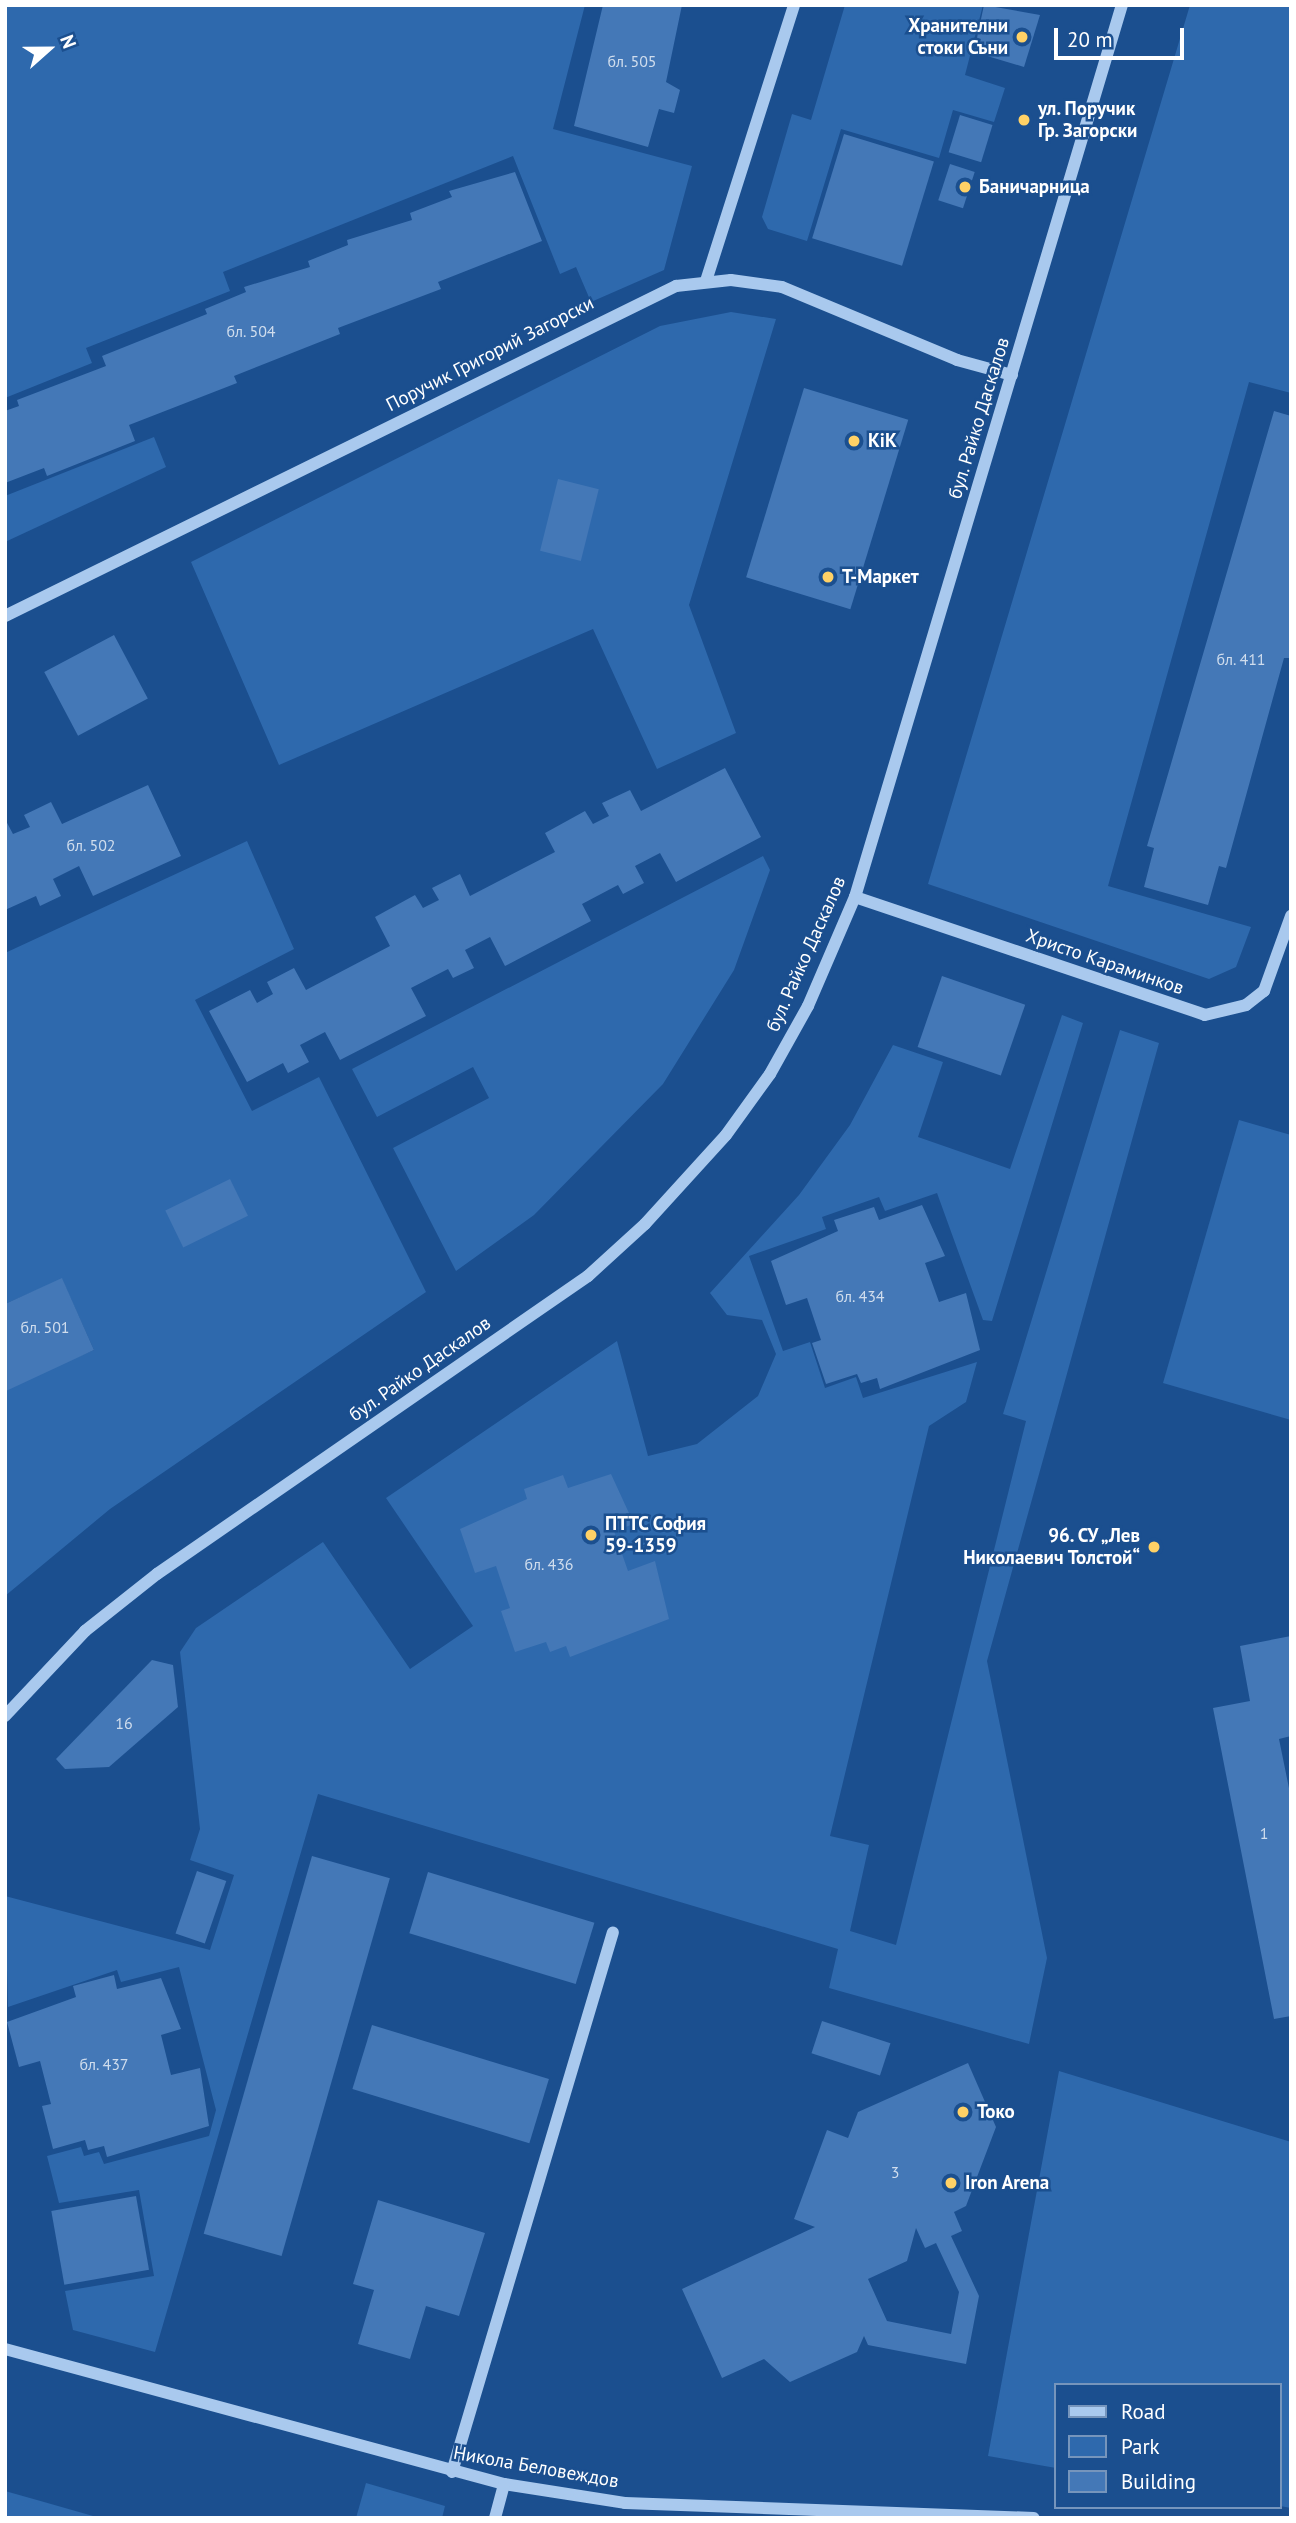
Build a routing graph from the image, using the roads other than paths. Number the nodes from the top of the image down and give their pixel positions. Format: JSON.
{"nodes":[{"id":1,"x":794,"y":5,"type":"edge"},
{"id":2,"x":1122,"y":5,"type":"edge"},
{"id":3,"x":706,"y":281,"type":"junction"},
{"id":4,"x":1012,"y":376,"type":"junction"},
{"id":5,"x":5,"y":617,"type":"edge"},
{"id":6,"x":855,"y":897,"type":"junction"},
{"id":7,"x":1291,"y":916,"type":"edge"},
{"id":8,"x":5,"y":1716,"type":"edge"},
{"id":9,"x":612,"y":1932,"type":"dead end"},
{"id":10,"x":5,"y":2349,"type":"edge"},
{"id":11,"x":452,"y":2472,"type":"junction"},
{"id":12,"x":504,"y":2484,"type":"junction"},
{"id":13,"x":495,"y":2518,"type":"edge"},
{"id":14,"x":1034,"y":2518,"type":"edge"}],
"edges":[{"from":1,"to":3,"type":"street"},
{"from":2,"to":4,"type":"street","name":"бул. Райко Даскалов"},
{"from":3,"to":4,"type":"street","name":"Поручик Григорий Загорски"},
{"from":3,"to":5,"type":"street","name":"Поручик Григорий Загорски"},
{"from":4,"to":6,"type":"street","name":"бул. Райко Даскалов"},
{"from":6,"to":7,"type":"street","name":"Христо Караминков"},
{"from":6,"to":8,"type":"street","name":"бул. Райко Даскалов"},
{"from":9,"to":11,"type":"street"},
{"from":10,"to":11,"type":"street","name":"Никола Беловеждов"},
{"from":11,"to":12,"type":"street","name":"Никола Беловеждов"},
{"from":12,"to":13,"type":"street"},
{"from":12,"to":14,"type":"street","name":"Никола Беловеждов"}]}
